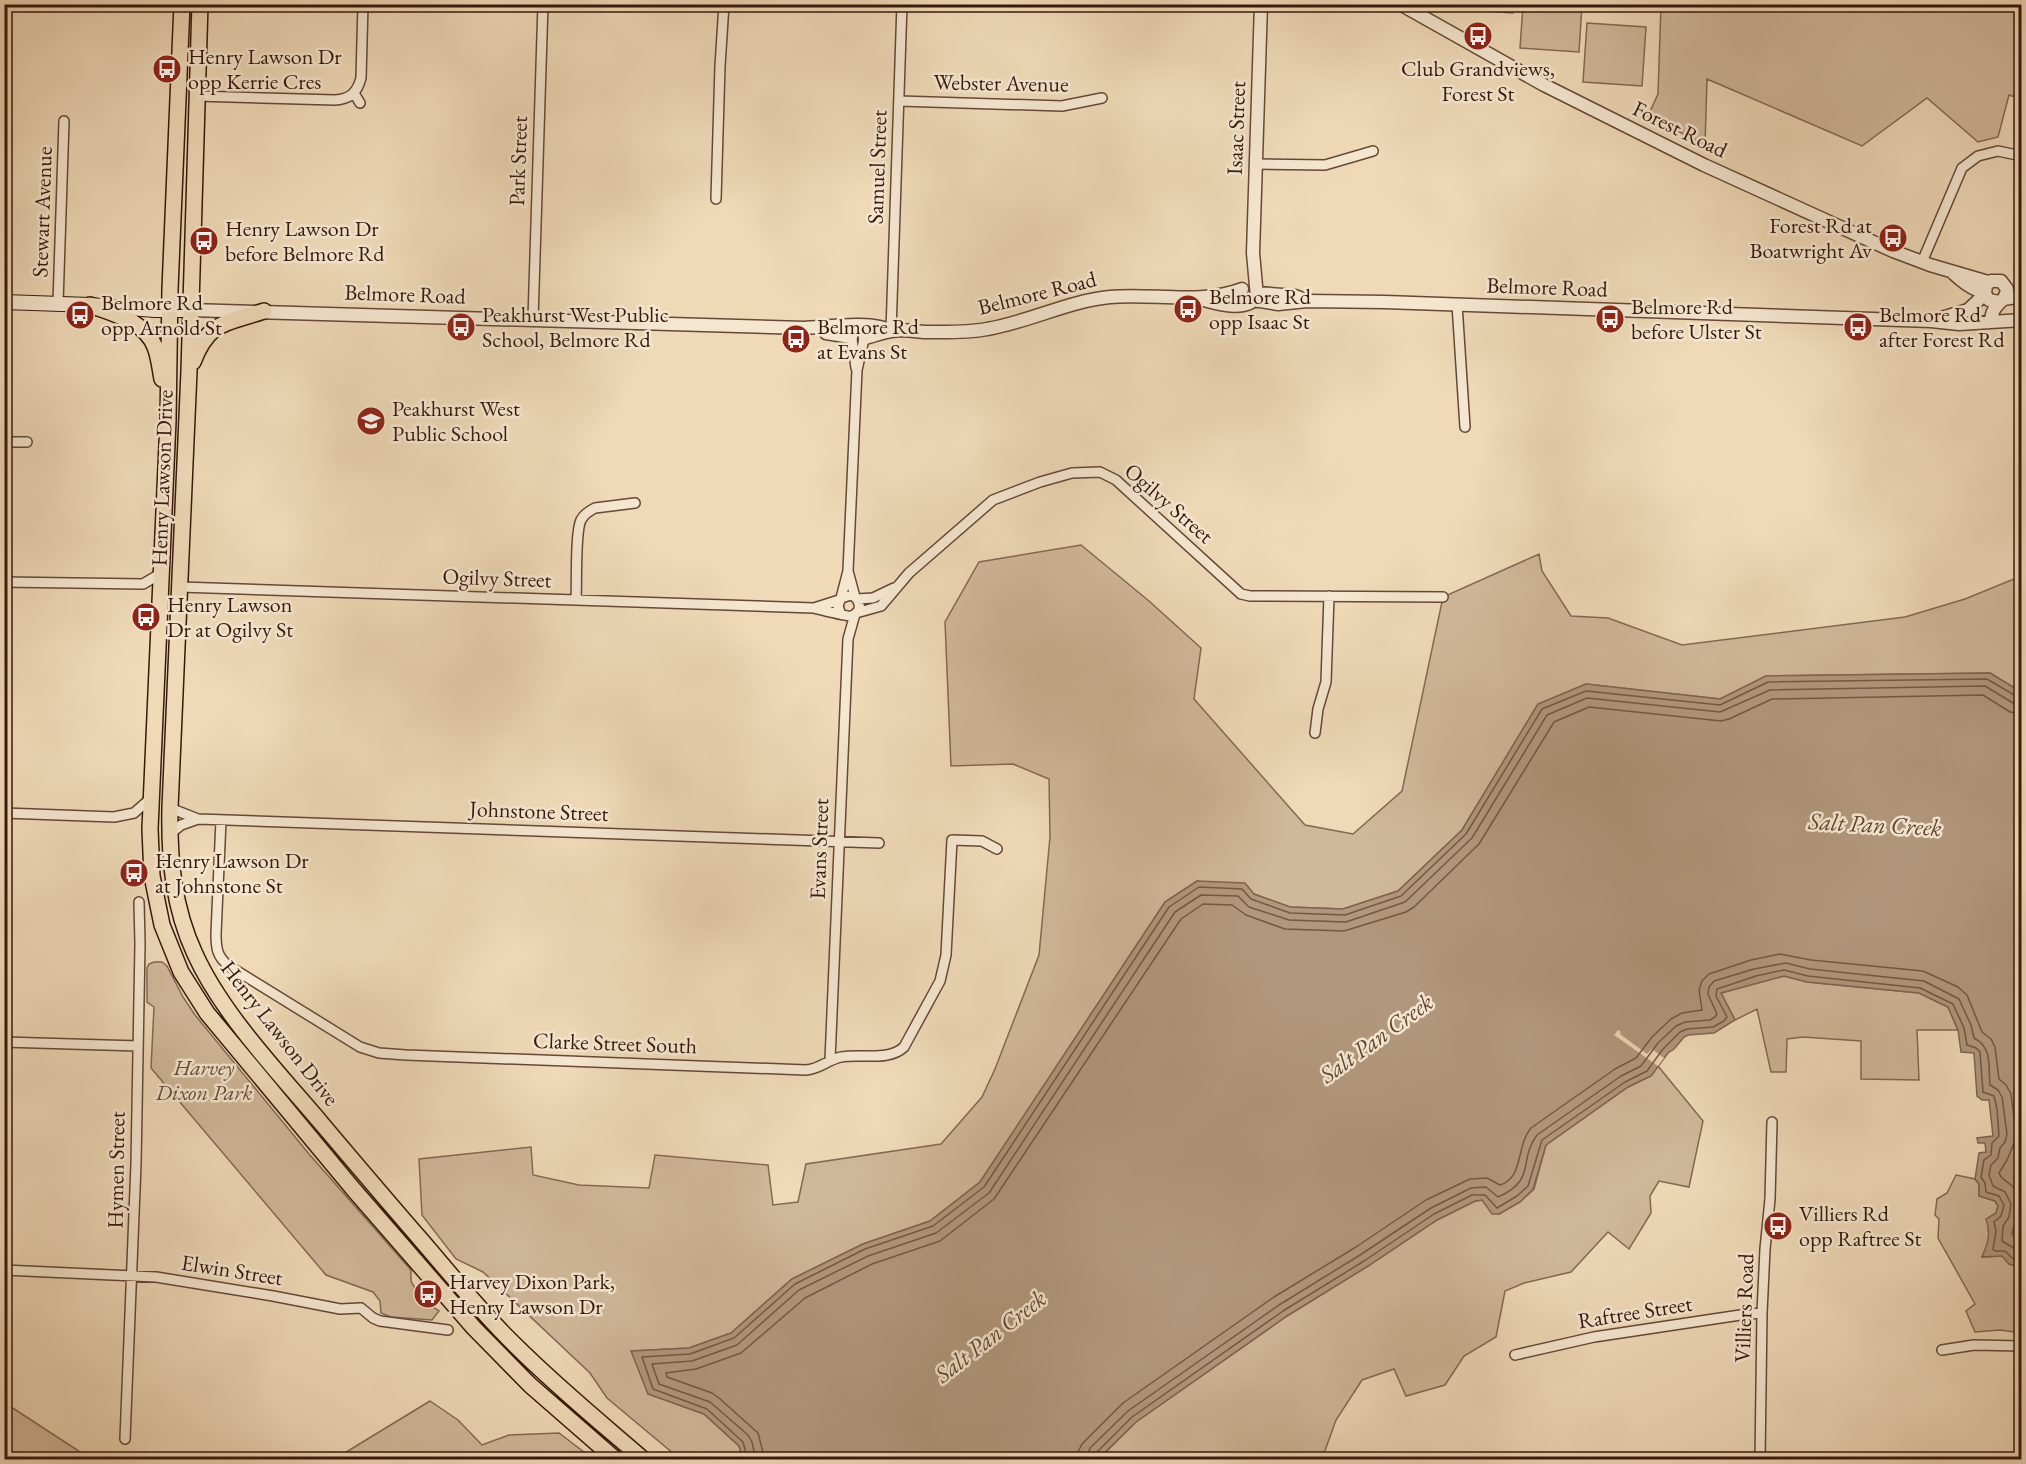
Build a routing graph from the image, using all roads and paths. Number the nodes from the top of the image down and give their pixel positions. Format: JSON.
{"nodes":[{"id":1,"x":182,"y":4,"type":"edge"},
{"id":2,"x":200,"y":4,"type":"edge"},
{"id":3,"x":363,"y":4,"type":"edge"},
{"id":4,"x":543,"y":4,"type":"edge"},
{"id":5,"x":724,"y":4,"type":"edge"},
{"id":6,"x":902,"y":4,"type":"edge"},
{"id":7,"x":1261,"y":4,"type":"edge"},
{"id":8,"x":1400,"y":4,"type":"edge"},
{"id":9,"x":354,"y":93,"type":"junction"},
{"id":10,"x":196,"y":96,"type":"junction"},
{"id":11,"x":1102,"y":98,"type":"dead end"},
{"id":12,"x":898,"y":101,"type":"junction"},
{"id":13,"x":360,"y":103,"type":"dead end"},
{"id":14,"x":64,"y":122,"type":"dead end"},
{"id":15,"x":1373,"y":151,"type":"dead end"},
{"id":16,"x":2022,"y":156,"type":"edge"},
{"id":17,"x":1256,"y":164,"type":"junction"},
{"id":18,"x":716,"y":199,"type":"dead end"},
{"id":19,"x":1922,"y":262,"type":"junction"},
{"id":20,"x":2006,"y":286,"type":"junction"},
{"id":21,"x":2022,"y":289,"type":"edge"},
{"id":22,"x":1986,"y":290,"type":"junction"},
{"id":23,"x":1250,"y":294,"type":"junction"},
{"id":24,"x":2022,"y":296,"type":"edge"},
{"id":25,"x":2002,"y":301,"type":"junction"},
{"id":26,"x":4,"y":302,"type":"edge"},
{"id":27,"x":58,"y":303,"type":"junction"},
{"id":28,"x":1457,"y":304,"type":"junction"},
{"id":29,"x":90,"y":305,"type":"junction"},
{"id":30,"x":190,"y":310,"type":"junction"},
{"id":31,"x":170,"y":311,"type":"junction"},
{"id":32,"x":264,"y":311,"type":"junction"},
{"id":33,"x":533,"y":319,"type":"junction"},
{"id":34,"x":2022,"y":320,"type":"edge"},
{"id":35,"x":1931,"y":321,"type":"junction"},
{"id":36,"x":1991,"y":321,"type":"junction"},
{"id":37,"x":891,"y":331,"type":"junction"},
{"id":38,"x":858,"y":334,"type":"junction"},
{"id":39,"x":189,"y":371,"type":"junction"},
{"id":40,"x":168,"y":421,"type":"junction"},
{"id":41,"x":1465,"y":427,"type":"dead end"},
{"id":42,"x":4,"y":442,"type":"edge"},
{"id":43,"x":27,"y":442,"type":"dead end"},
{"id":44,"x":635,"y":503,"type":"dead end"},
{"id":45,"x":848,"y":571,"type":"junction"},
{"id":46,"x":160,"y":574,"type":"junction"},
{"id":47,"x":4,"y":582,"type":"edge"},
{"id":48,"x":180,"y":587,"type":"junction"},
{"id":49,"x":894,"y":588,"type":"junction"},
{"id":50,"x":1329,"y":596,"type":"junction"},
{"id":51,"x":1443,"y":597,"type":"dead end"},
{"id":52,"x":856,"y":598,"type":"junction"},
{"id":53,"x":840,"y":599,"type":"junction"},
{"id":54,"x":576,"y":600,"type":"junction"},
{"id":55,"x":814,"y":608,"type":"junction"},
{"id":56,"x":841,"y":613,"type":"junction"},
{"id":57,"x":856,"y":614,"type":"junction"},
{"id":58,"x":848,"y":639,"type":"junction"},
{"id":59,"x":1315,"y":733,"type":"dead end"},
{"id":60,"x":151,"y":798,"type":"junction"},
{"id":61,"x":170,"y":808,"type":"junction"},
{"id":62,"x":4,"y":813,"type":"edge"},
{"id":63,"x":198,"y":819,"type":"junction"},
{"id":64,"x":221,"y":820,"type":"junction"},
{"id":65,"x":170,"y":834,"type":"junction"},
{"id":66,"x":839,"y":841,"type":"junction"},
{"id":67,"x":879,"y":843,"type":"dead end"},
{"id":68,"x":997,"y":849,"type":"dead end"},
{"id":69,"x":139,"y":902,"type":"dead end"},
{"id":70,"x":4,"y":1042,"type":"edge"},
{"id":71,"x":138,"y":1046,"type":"junction"},
{"id":72,"x":830,"y":1060,"type":"junction"},
{"id":73,"x":1772,"y":1122,"type":"dead end"},
{"id":74,"x":4,"y":1270,"type":"edge"},
{"id":75,"x":133,"y":1275,"type":"junction"},
{"id":76,"x":1762,"y":1313,"type":"junction"},
{"id":77,"x":448,"y":1330,"type":"dead end"},
{"id":78,"x":2022,"y":1346,"type":"edge"},
{"id":79,"x":1942,"y":1350,"type":"dead end"},
{"id":80,"x":1515,"y":1355,"type":"dead end"},
{"id":81,"x":125,"y":1439,"type":"dead end"},
{"id":82,"x":616,"y":1460,"type":"edge"},
{"id":83,"x":644,"y":1460,"type":"edge"},
{"id":84,"x":1760,"y":1460,"type":"edge"}],
"edges":[{"from":1,"to":31,"type":"main road","name":"Henry Lawson Drive"},
{"from":2,"to":10,"type":"main road","name":"Henry Lawson Drive"},
{"from":3,"to":9,"type":"street"},
{"from":4,"to":33,"type":"street","name":"Park Street"},
{"from":5,"to":18,"type":"street"},
{"from":6,"to":12,"type":"street","name":"Samuel Street"},
{"from":7,"to":17,"type":"street","name":"Isaac Street"},
{"from":8,"to":19,"type":"street","name":"Forest Road"},
{"from":9,"to":10,"type":"street"},
{"from":9,"to":13,"type":"street"},
{"from":10,"to":30,"type":"main road","name":"Henry Lawson Drive"},
{"from":11,"to":12,"type":"street","name":"Webster Avenue"},
{"from":12,"to":37,"type":"street","name":"Samuel Street"},
{"from":14,"to":27,"type":"street","name":"Stewart Avenue"},
{"from":15,"to":17,"type":"street"},
{"from":16,"to":19,"type":"street"},
{"from":17,"to":23,"type":"street","name":"Isaac Street"},
{"from":19,"to":22,"type":"street","name":"Forest Road"},
{"from":20,"to":21,"type":"street"},
{"from":20,"to":22,"type":"street"},
{"from":20,"to":25,"type":"street"},
{"from":22,"to":25,"type":"street"},
{"from":22,"to":35,"type":"street","name":"Belmore Road"},
{"from":23,"to":28,"type":"street","name":"Belmore Road"},
{"from":23,"to":37,"type":"street","name":"Belmore Road"},
{"from":24,"to":25,"type":"street"},
{"from":25,"to":36,"type":"street"},
{"from":26,"to":27,"type":"main road","name":"Belmore Road"},
{"from":27,"to":29,"type":"main road","name":"Belmore Road"},
{"from":28,"to":35,"type":"street","name":"Belmore Road"},
{"from":28,"to":41,"type":"street"},
{"from":29,"to":31,"type":"main road","name":"Belmore Road"},
{"from":29,"to":40,"type":"main road"},
{"from":30,"to":31,"type":"main road","name":"Belmore Road"},
{"from":30,"to":32,"type":"street","name":"Belmore Road"},
{"from":30,"to":39,"type":"main road","name":"Henry Lawson Drive"},
{"from":31,"to":40,"type":"main road","name":"Henry Lawson Drive"},
{"from":32,"to":33,"type":"street","name":"Belmore Road"},
{"from":32,"to":39,"type":"main road"},
{"from":33,"to":38,"type":"street","name":"Belmore Road"},
{"from":34,"to":36,"type":"street","name":"Belmore Road"},
{"from":35,"to":36,"type":"street","name":"Belmore Road"},
{"from":37,"to":38,"type":"street","name":"Belmore Road"},
{"from":38,"to":45,"type":"street"},
{"from":39,"to":48,"type":"main road","name":"Henry Lawson Drive"},
{"from":40,"to":46,"type":"main road","name":"Henry Lawson Drive"},
{"from":42,"to":43,"type":"street"},
{"from":44,"to":54,"type":"street"},
{"from":45,"to":52,"type":"street"},
{"from":45,"to":53,"type":"street"},
{"from":46,"to":47,"type":"street"},
{"from":46,"to":60,"type":"main road","name":"Henry Lawson Drive"},
{"from":48,"to":54,"type":"street","name":"Ogilvy Street"},
{"from":48,"to":61,"type":"main road","name":"Henry Lawson Drive"},
{"from":49,"to":50,"type":"street","name":"Ogilvy Street"},
{"from":49,"to":52,"type":"street","name":"Ogilvy Street"},
{"from":49,"to":57,"type":"street","name":"Ogilvy Street"},
{"from":50,"to":51,"type":"street","name":"Ogilvy Street"},
{"from":50,"to":59,"type":"street"},
{"from":52,"to":53,"type":"street"},
{"from":52,"to":57,"type":"street"},
{"from":53,"to":55,"type":"street","name":"Ogilvy Street"},
{"from":53,"to":56,"type":"street"},
{"from":54,"to":55,"type":"street","name":"Ogilvy Street"},
{"from":55,"to":56,"type":"street","name":"Ogilvy Street"},
{"from":56,"to":57,"type":"street"},
{"from":56,"to":58,"type":"street","name":"Evans Street"},
{"from":57,"to":58,"type":"street","name":"Evans Street"},
{"from":58,"to":66,"type":"street","name":"Evans Street"},
{"from":60,"to":62,"type":"street"},
{"from":60,"to":82,"type":"main road","name":"Henry Lawson Drive"},
{"from":61,"to":63,"type":"street","name":"Johnstone Street"},
{"from":61,"to":65,"type":"main road","name":"Henry Lawson Drive"},
{"from":63,"to":64,"type":"street","name":"Johnstone Street"},
{"from":63,"to":65,"type":"street"},
{"from":64,"to":66,"type":"street","name":"Johnstone Street"},
{"from":64,"to":72,"type":"street","name":"Clarke Street South"},
{"from":65,"to":83,"type":"main road","name":"Henry Lawson Drive"},
{"from":66,"to":67,"type":"street","name":"Johnstone Street"},
{"from":66,"to":72,"type":"street","name":"Evans Street"},
{"from":68,"to":72,"type":"street","name":"Clarke Street South"},
{"from":69,"to":71,"type":"street","name":"Hymen Street"},
{"from":70,"to":71,"type":"street"},
{"from":71,"to":75,"type":"street","name":"Hymen Street"},
{"from":73,"to":76,"type":"street","name":"Villiers Road"},
{"from":74,"to":75,"type":"street","name":"Elwin Street"},
{"from":75,"to":77,"type":"street","name":"Elwin Street"},
{"from":75,"to":81,"type":"street","name":"Hymen Street"},
{"from":76,"to":80,"type":"street","name":"Raftree Street"},
{"from":76,"to":84,"type":"street","name":"Villiers Road"},
{"from":78,"to":79,"type":"street"}]}
